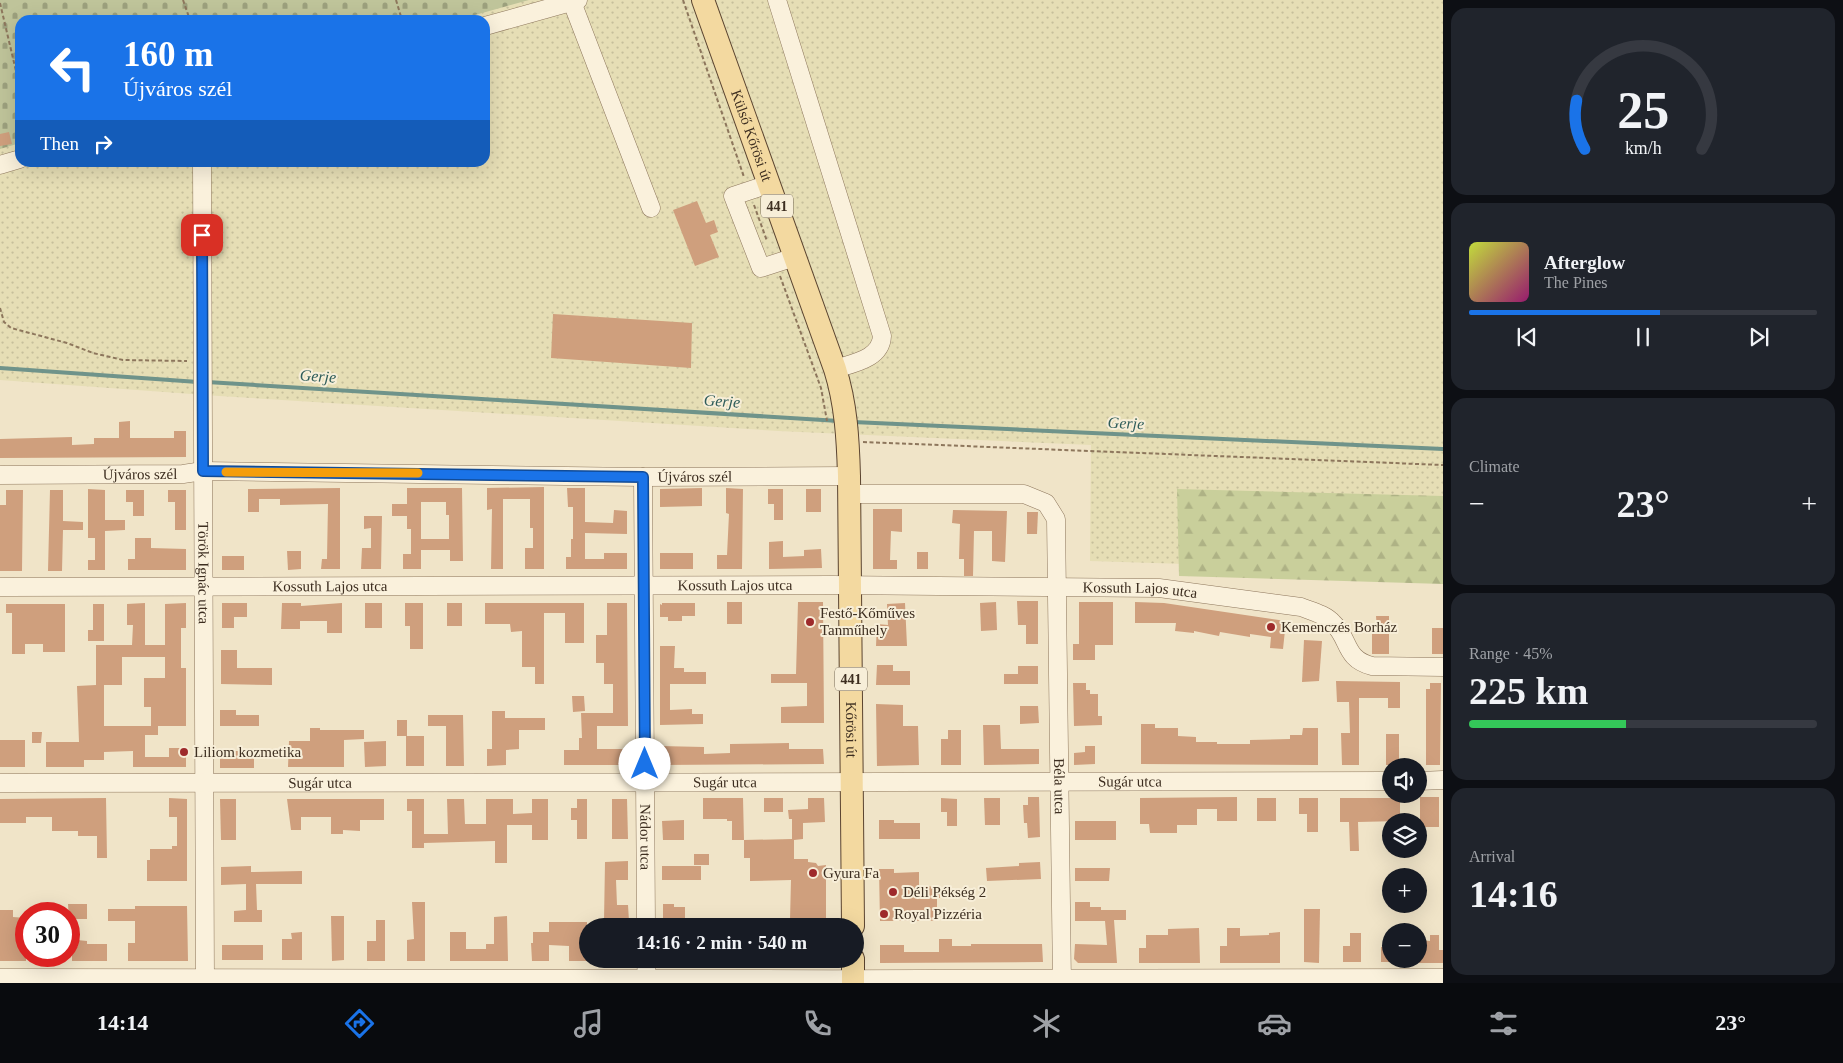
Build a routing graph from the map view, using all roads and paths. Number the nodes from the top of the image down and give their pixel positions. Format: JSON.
{"nodes":[{"id":1,"x":183,"y":0,"type":"edge"},
{"id":2,"x":396,"y":0,"type":"edge"},
{"id":3,"x":777,"y":0,"type":"edge"},
{"id":4,"x":575,"y":1,"type":"edge"},
{"id":5,"x":707,"y":1,"type":"edge"},
{"id":6,"x":0,"y":2,"type":"edge"},
{"id":7,"x":188,"y":15,"type":"edge"},
{"id":8,"x":400,"y":15,"type":"edge"},
{"id":9,"x":490,"y":25,"type":"edge"},
{"id":10,"x":15,"y":66,"type":"edge"},
{"id":11,"x":15,"y":160,"type":"edge"},
{"id":12,"x":0,"y":165,"type":"edge"},
{"id":13,"x":202,"y":167,"type":"edge"},
{"id":14,"x":769,"y":184,"type":"junction"},
{"id":15,"x":651,"y":208,"type":"dead end"},
{"id":16,"x":795,"y":257,"type":"junction"},
{"id":17,"x":0,"y":308,"type":"edge"},
{"id":18,"x":202,"y":365,"type":"junction"},
{"id":19,"x":835,"y":369,"type":"junction"},
{"id":20,"x":847,"y":429,"type":"junction"},
{"id":21,"x":1443,"y":465,"type":"edge"},
{"id":22,"x":203,"y":471,"type":"junction"},
{"id":23,"x":0,"y":475,"type":"edge"},
{"id":24,"x":643,"y":477,"type":"junction"},
{"id":25,"x":849,"y":485,"type":"junction"},
{"id":26,"x":204,"y":586,"type":"junction"},
{"id":27,"x":644,"y":586,"type":"junction"},
{"id":28,"x":850,"y":586,"type":"junction"},
{"id":29,"x":0,"y":587,"type":"edge"},
{"id":30,"x":1057,"y":589,"type":"junction"},
{"id":31,"x":1443,"y":667,"type":"edge"},
{"id":32,"x":1443,"y":780,"type":"edge"},
{"id":33,"x":1382,"y":781,"type":"edge"},
{"id":34,"x":1427,"y":781,"type":"edge"},
{"id":35,"x":852,"y":782,"type":"junction"},
{"id":36,"x":1059,"y":782,"type":"junction"},
{"id":37,"x":0,"y":783,"type":"edge"},
{"id":38,"x":204,"y":783,"type":"junction"},
{"id":39,"x":645,"y":783,"type":"junction"},
{"id":40,"x":646,"y":918,"type":"edge"},
{"id":41,"x":853,"y":918,"type":"edge"},
{"id":42,"x":646,"y":968,"type":"edge"},
{"id":43,"x":853,"y":973,"type":"edge"},
{"id":44,"x":0,"y":978,"type":"edge"},
{"id":45,"x":1443,"y":978,"type":"edge"},
{"id":46,"x":1062,"y":980,"type":"edge"},
{"id":47,"x":206,"y":981,"type":"edge"},
{"id":48,"x":647,"y":982,"type":"edge"}],
"edges":[{"from":1,"to":7,"type":"path"},
{"from":2,"to":8,"type":"path"},
{"from":3,"to":19,"type":"street"},
{"from":4,"to":9,"type":"street"},
{"from":4,"to":15,"type":"street"},
{"from":5,"to":14,"type":"main road","name":"Külső Kőrösi út","number":"441"},
{"from":6,"to":10,"type":"path"},
{"from":11,"to":12,"type":"street"},
{"from":13,"to":18,"type":"street","name":"Török Ignác utca"},
{"from":14,"to":16,"type":"main road","name":"Külső Kőrösi út","number":"441"},
{"from":14,"to":16,"type":"street"},
{"from":16,"to":19,"type":"main road","name":"Külső Kőrösi út","number":"441"},
{"from":17,"to":18,"type":"path"},
{"from":18,"to":22,"type":"street","name":"Török Ignác utca"},
{"from":19,"to":20,"type":"main road","name":"Külső Kőrösi út","number":"441"},
{"from":20,"to":21,"type":"path"},
{"from":20,"to":25,"type":"main road","name":"Kőrösi út","number":"441"},
{"from":22,"to":23,"type":"street","name":"Újváros szél"},
{"from":22,"to":24,"type":"street","name":"Újváros szél"},
{"from":22,"to":26,"type":"street","name":"Török Ignác utca"},
{"from":24,"to":25,"type":"street","name":"Újváros szél"},
{"from":24,"to":27,"type":"street","name":"Nádor utca"},
{"from":25,"to":28,"type":"main road","name":"Kőrösi út","number":"441"},
{"from":25,"to":30,"type":"street","name":"Újváros szél"},
{"from":26,"to":27,"type":"street","name":"Kossuth Lajos utca"},
{"from":26,"to":29,"type":"street","name":"Kossuth Lajos utca"},
{"from":26,"to":38,"type":"street","name":"Török Ignác utca"},
{"from":27,"to":28,"type":"street","name":"Kossuth Lajos utca"},
{"from":27,"to":39,"type":"street","name":"Nádor utca"},
{"from":28,"to":30,"type":"street","name":"Kossuth Lajos utca"},
{"from":28,"to":35,"type":"main road","name":"Kőrösi út","number":"441"},
{"from":30,"to":31,"type":"street","name":"Kossuth Lajos utca"},
{"from":30,"to":36,"type":"street","name":"Béla utca"},
{"from":32,"to":34,"type":"street"},
{"from":33,"to":36,"type":"street","name":"Sugár utca"},
{"from":35,"to":36,"type":"street","name":"Sugár utca"},
{"from":35,"to":39,"type":"street","name":"Sugár utca"},
{"from":35,"to":41,"type":"main road","name":"Kőrösi út","number":"441"},
{"from":36,"to":46,"type":"street","name":"Béla utca"},
{"from":37,"to":38,"type":"street","name":"Sugár utca"},
{"from":38,"to":39,"type":"street","name":"Sugár utca"},
{"from":38,"to":47,"type":"street","name":"Török Ignác utca"},
{"from":39,"to":40,"type":"street","name":"Nádor utca"},
{"from":42,"to":48,"type":"street"},
{"from":43,"to":46,"type":"street"},
{"from":43,"to":48,"type":"street"},
{"from":44,"to":47,"type":"street"},
{"from":45,"to":46,"type":"street"},
{"from":47,"to":48,"type":"street"}]}
